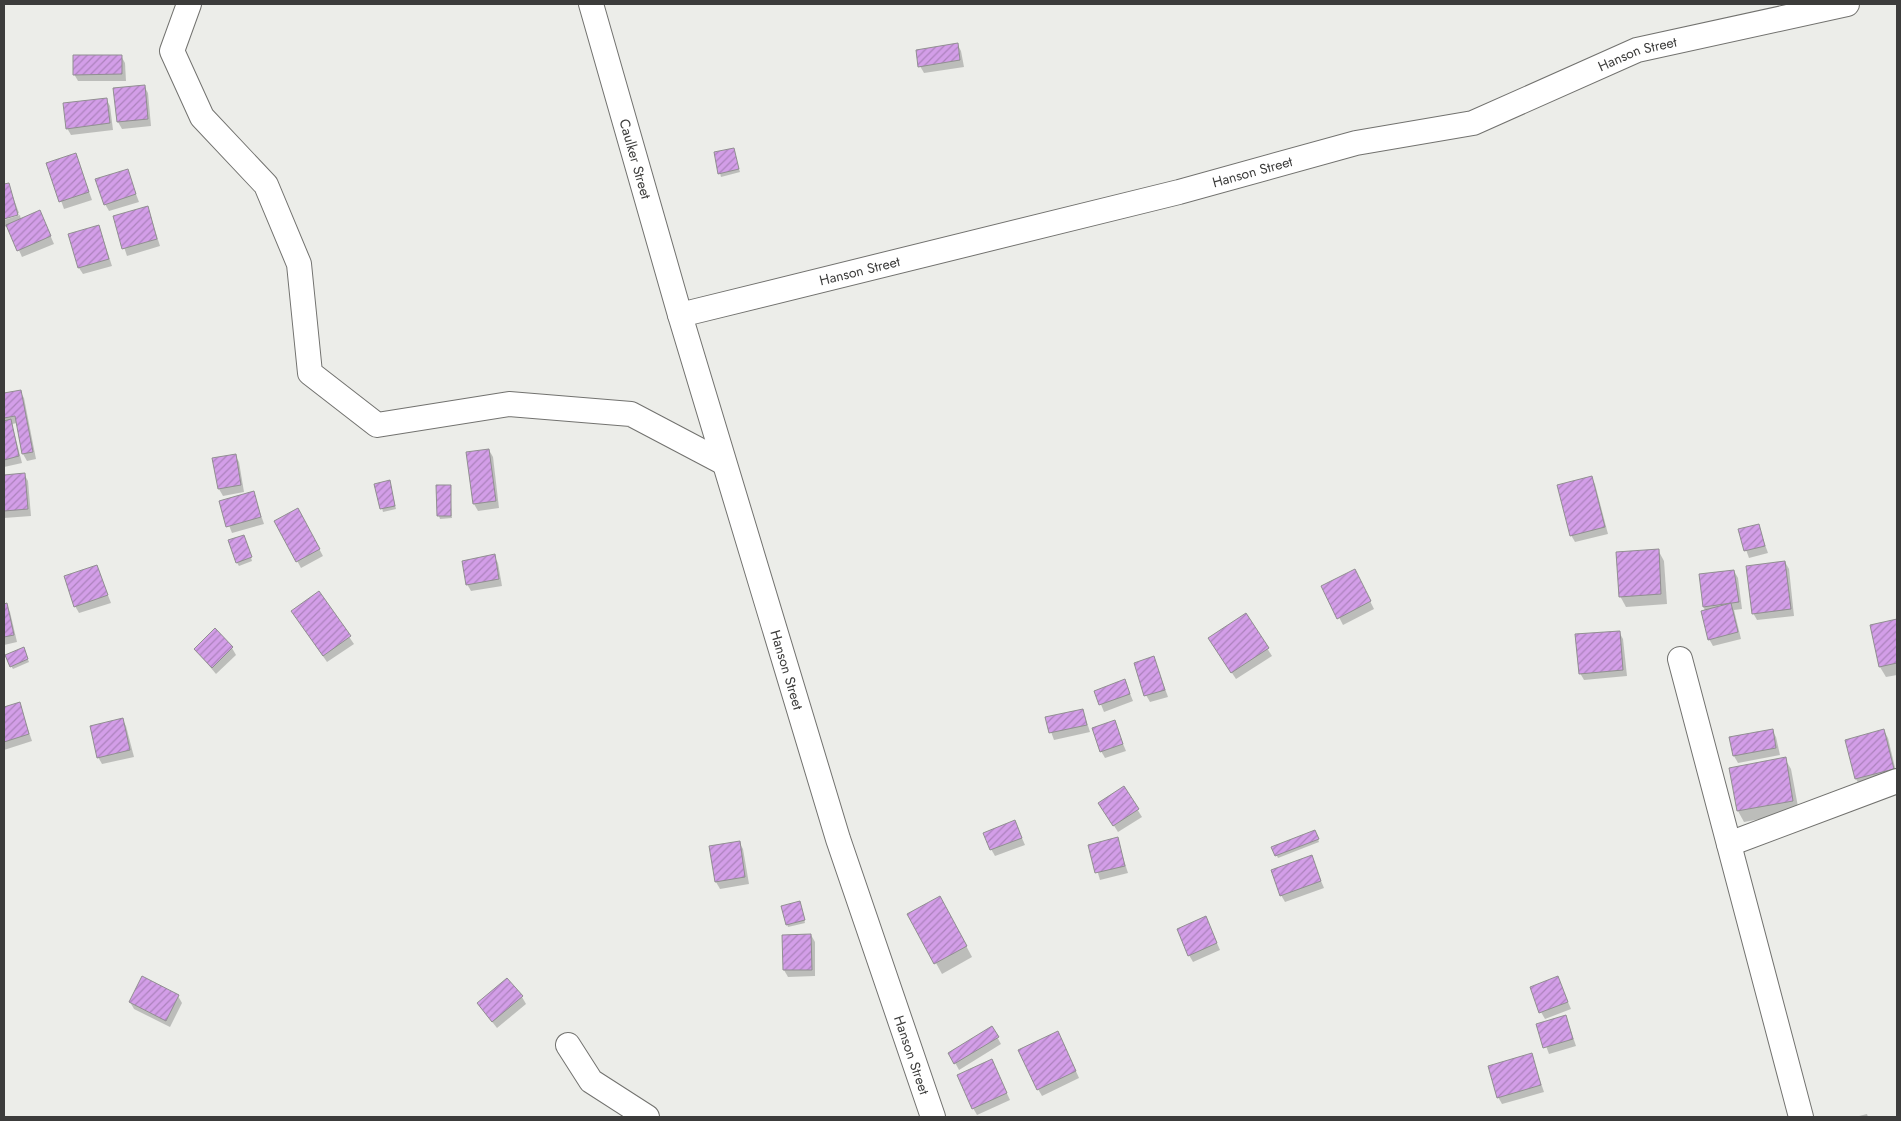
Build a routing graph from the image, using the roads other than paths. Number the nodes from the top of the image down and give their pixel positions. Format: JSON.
{"nodes":[{"id":1,"x":189,"y":4,"type":"edge"},
{"id":2,"x":591,"y":4,"type":"edge"},
{"id":3,"x":1847,"y":4,"type":"edge"},
{"id":4,"x":680,"y":315,"type":"junction"},
{"id":5,"x":724,"y":463,"type":"junction"},
{"id":6,"x":1680,"y":658,"type":"dead end"},
{"id":7,"x":1897,"y":781,"type":"edge"},
{"id":8,"x":1729,"y":844,"type":"junction"},
{"id":9,"x":568,"y":1045,"type":"dead end"},
{"id":10,"x":647,"y":1117,"type":"edge"},
{"id":11,"x":933,"y":1117,"type":"edge"},
{"id":12,"x":1801,"y":1117,"type":"edge"}],
"edges":[{"from":1,"to":5,"type":"street"},
{"from":2,"to":4,"type":"street","name":"Caulker Street"},
{"from":3,"to":4,"type":"street","name":"Hanson Street"},
{"from":4,"to":5,"type":"street","name":"Hanson Street"},
{"from":5,"to":11,"type":"street","name":"Hanson Street"},
{"from":6,"to":8,"type":"street"},
{"from":7,"to":8,"type":"street"},
{"from":8,"to":12,"type":"street"},
{"from":9,"to":10,"type":"street"}]}
